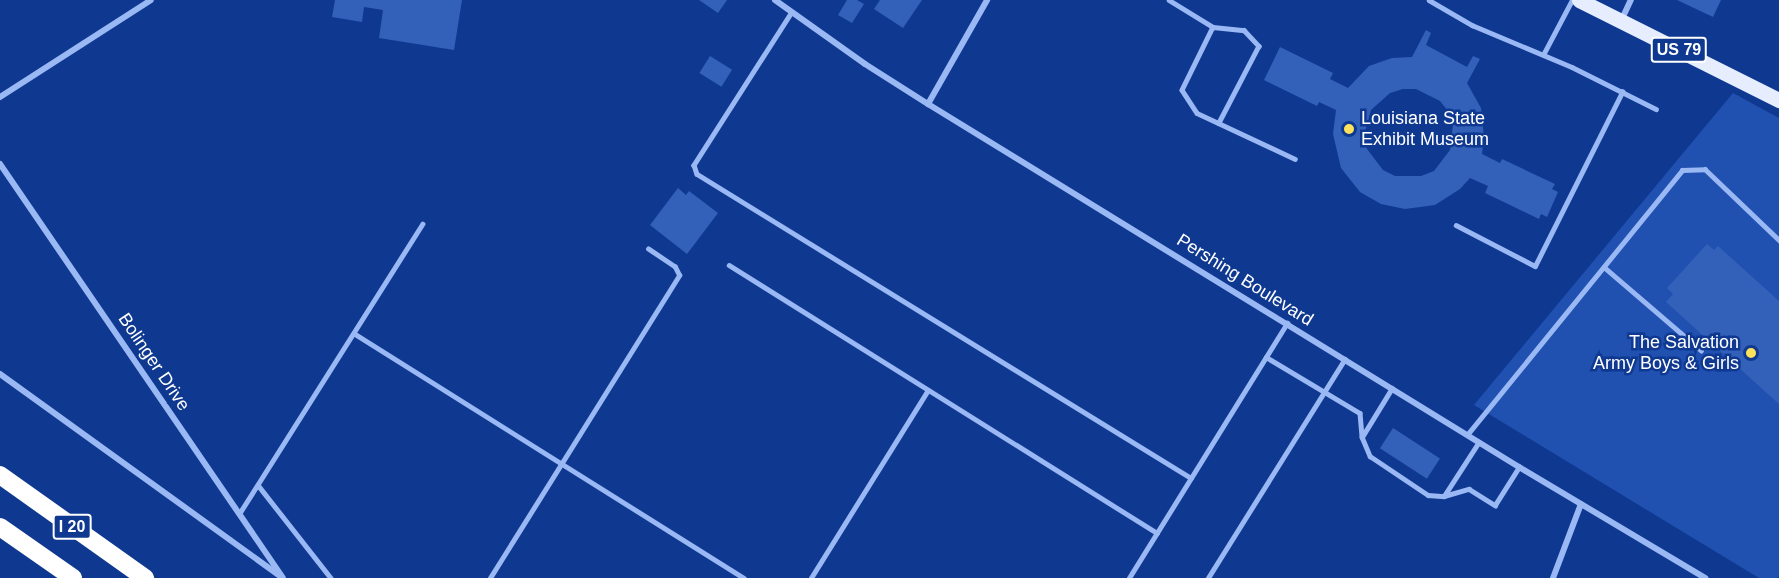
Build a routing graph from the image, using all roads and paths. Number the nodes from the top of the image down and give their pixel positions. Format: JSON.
{"nodes":[{"id":1,"x":151,"y":0,"type":"edge"},
{"id":2,"x":775,"y":0,"type":"edge"},
{"id":3,"x":987,"y":0,"type":"edge"},
{"id":4,"x":1169,"y":0,"type":"edge"},
{"id":5,"x":1429,"y":0,"type":"edge"},
{"id":6,"x":1631,"y":0,"type":"edge"},
{"id":7,"x":1580,"y":1,"type":"edge"},
{"id":8,"x":792,"y":12,"type":"junction"},
{"id":9,"x":1621,"y":21,"type":"junction"},
{"id":10,"x":1213,"y":27,"type":"junction"},
{"id":11,"x":1543,"y":55,"type":"junction"},
{"id":12,"x":1622,"y":92,"type":"junction"},
{"id":13,"x":0,"y":97,"type":"edge"},
{"id":14,"x":1779,"y":100,"type":"edge"},
{"id":15,"x":928,"y":104,"type":"junction"},
{"id":16,"x":1656,"y":109,"type":"dead end"},
{"id":17,"x":1220,"y":123,"type":"junction"},
{"id":18,"x":1295,"y":159,"type":"dead end"},
{"id":19,"x":0,"y":164,"type":"edge"},
{"id":20,"x":422,"y":224,"type":"dead end"},
{"id":21,"x":1456,"y":225,"type":"dead end"},
{"id":22,"x":1779,"y":240,"type":"edge"},
{"id":23,"x":648,"y":249,"type":"dead end"},
{"id":24,"x":729,"y":265,"type":"dead end"},
{"id":25,"x":1604,"y":267,"type":"junction"},
{"id":26,"x":1287,"y":323,"type":"junction"},
{"id":27,"x":355,"y":334,"type":"junction"},
{"id":28,"x":1701,"y":350,"type":"dead end"},
{"id":29,"x":1266,"y":357,"type":"junction"},
{"id":30,"x":1345,"y":359,"type":"junction"},
{"id":31,"x":0,"y":374,"type":"edge"},
{"id":32,"x":1392,"y":388,"type":"junction"},
{"id":33,"x":928,"y":390,"type":"junction"},
{"id":34,"x":1325,"y":391,"type":"junction"},
{"id":35,"x":1467,"y":435,"type":"junction"},
{"id":36,"x":1362,"y":437,"type":"junction"},
{"id":37,"x":1479,"y":442,"type":"junction"},
{"id":38,"x":560,"y":465,"type":"junction"},
{"id":39,"x":1519,"y":467,"type":"junction"},
{"id":40,"x":0,"y":475,"type":"edge"},
{"id":41,"x":1191,"y":478,"type":"junction"},
{"id":42,"x":258,"y":485,"type":"junction"},
{"id":43,"x":1444,"y":496,"type":"junction"},
{"id":44,"x":1581,"y":504,"type":"junction"},
{"id":45,"x":240,"y":514,"type":"junction"},
{"id":46,"x":0,"y":527,"type":"edge"},
{"id":47,"x":1157,"y":533,"type":"junction"},
{"id":48,"x":73,"y":578,"type":"edge"},
{"id":49,"x":145,"y":578,"type":"edge"},
{"id":50,"x":283,"y":578,"type":"edge"},
{"id":51,"x":331,"y":578,"type":"edge"},
{"id":52,"x":490,"y":578,"type":"edge"},
{"id":53,"x":744,"y":578,"type":"edge"},
{"id":54,"x":811,"y":578,"type":"edge"},
{"id":55,"x":1129,"y":578,"type":"edge"},
{"id":56,"x":1208,"y":578,"type":"edge"},
{"id":57,"x":1553,"y":578,"type":"edge"},
{"id":58,"x":1705,"y":578,"type":"edge"}],
"edges":[{"from":1,"to":13,"type":"street"},
{"from":2,"to":8,"type":"street","name":"Pershing Boulevard"},
{"from":3,"to":15,"type":"street"},
{"from":4,"to":10,"type":"lane"},
{"from":5,"to":11,"type":"lane"},
{"from":6,"to":9,"type":"street"},
{"from":7,"to":9,"type":"main road","number":"US 79"},
{"from":7,"to":11,"type":"lane"},
{"from":8,"to":15,"type":"street","name":"Pershing Boulevard"},
{"from":8,"to":41,"type":"lane"},
{"from":9,"to":14,"type":"main road","number":"US 79"},
{"from":10,"to":17,"type":"lane"},
{"from":10,"to":17,"type":"lane"},
{"from":11,"to":12,"type":"lane"},
{"from":12,"to":16,"type":"lane"},
{"from":12,"to":21,"type":"lane"},
{"from":15,"to":26,"type":"street","name":"Pershing Boulevard"},
{"from":17,"to":18,"type":"lane"},
{"from":19,"to":45,"type":"street","name":"Bolinger Drive"},
{"from":20,"to":27,"type":"lane"},
{"from":22,"to":25,"type":"lane"},
{"from":23,"to":38,"type":"lane"},
{"from":24,"to":33,"type":"lane"},
{"from":25,"to":28,"type":"lane"},
{"from":25,"to":35,"type":"lane"},
{"from":26,"to":29,"type":"lane"},
{"from":26,"to":30,"type":"street","name":"Pershing Boulevard"},
{"from":27,"to":38,"type":"lane"},
{"from":27,"to":42,"type":"lane"},
{"from":29,"to":34,"type":"lane"},
{"from":29,"to":41,"type":"lane"},
{"from":30,"to":32,"type":"street","name":"Pershing Boulevard"},
{"from":30,"to":34,"type":"lane"},
{"from":31,"to":50,"type":"street","name":"Bolinger Drive"},
{"from":32,"to":35,"type":"street","name":"Pershing Boulevard"},
{"from":32,"to":36,"type":"lane"},
{"from":33,"to":47,"type":"lane"},
{"from":33,"to":54,"type":"lane"},
{"from":34,"to":36,"type":"lane"},
{"from":34,"to":56,"type":"lane"},
{"from":35,"to":37,"type":"street","name":"Pershing Boulevard"},
{"from":36,"to":43,"type":"lane"},
{"from":37,"to":39,"type":"street","name":"Pershing Boulevard"},
{"from":37,"to":43,"type":"lane"},
{"from":38,"to":52,"type":"lane"},
{"from":38,"to":53,"type":"lane"},
{"from":39,"to":43,"type":"lane"},
{"from":39,"to":44,"type":"street","name":"Pershing Boulevard"},
{"from":40,"to":49,"type":"highway","number":"I 20"},
{"from":41,"to":47,"type":"lane"},
{"from":42,"to":45,"type":"lane"},
{"from":42,"to":51,"type":"lane"},
{"from":44,"to":57,"type":"street"},
{"from":44,"to":58,"type":"street","name":"Pershing Boulevard"},
{"from":45,"to":50,"type":"street","name":"Bolinger Drive"},
{"from":46,"to":48,"type":"highway","number":"I 20"},
{"from":47,"to":55,"type":"lane"}]}
